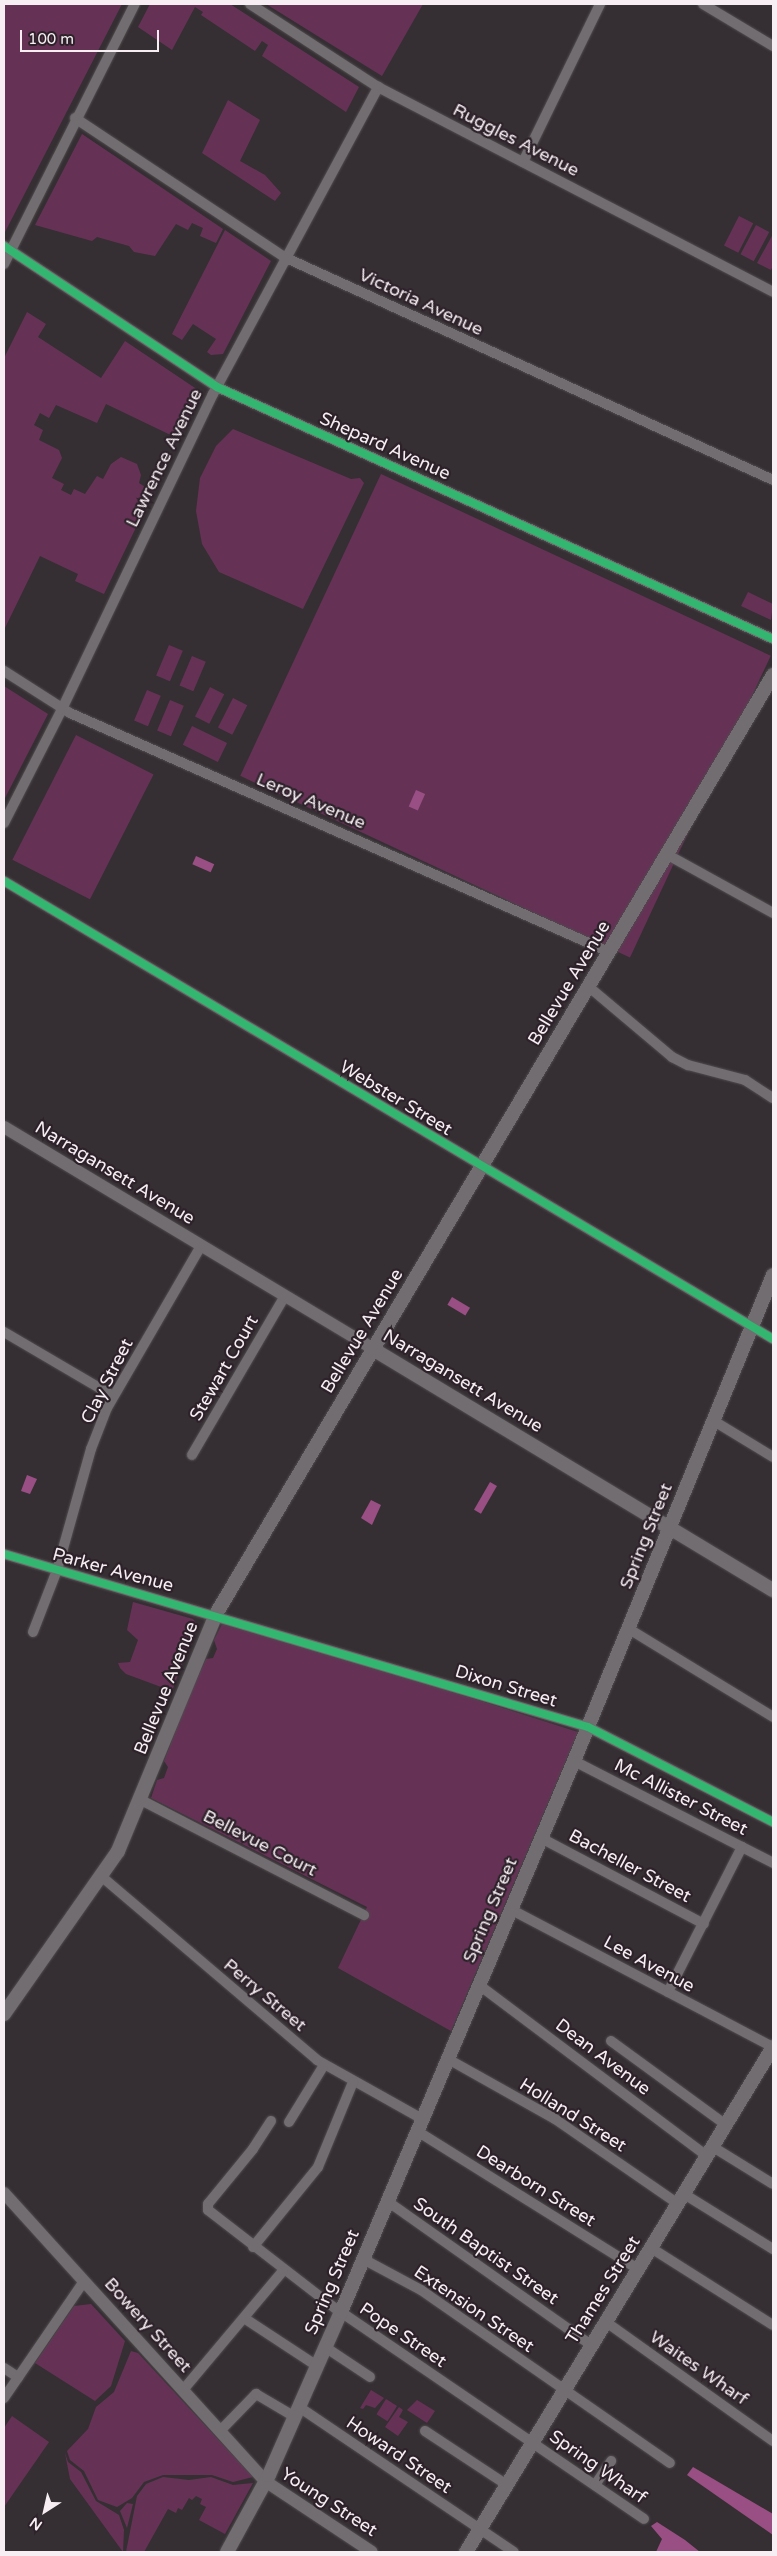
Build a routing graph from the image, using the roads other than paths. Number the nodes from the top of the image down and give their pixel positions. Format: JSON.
{"nodes":[{"id":1,"x":135,"y":4,"type":"edge"},
{"id":2,"x":250,"y":4,"type":"edge"},
{"id":3,"x":600,"y":4,"type":"edge"},
{"id":4,"x":703,"y":4,"type":"edge"},
{"id":5,"x":773,"y":46,"type":"edge"},
{"id":6,"x":378,"y":86,"type":"junction"},
{"id":7,"x":75,"y":118,"type":"junction"},
{"id":8,"x":523,"y":162,"type":"junction"},
{"id":9,"x":7,"y":249,"type":"edge"},
{"id":10,"x":284,"y":257,"type":"junction"},
{"id":11,"x":4,"y":264,"type":"edge"},
{"id":12,"x":773,"y":292,"type":"edge"},
{"id":13,"x":217,"y":387,"type":"junction"},
{"id":14,"x":773,"y":480,"type":"edge"},
{"id":15,"x":773,"y":639,"type":"edge"},
{"id":16,"x":4,"y":671,"type":"edge"},
{"id":17,"x":773,"y":675,"type":"edge"},
{"id":18,"x":62,"y":709,"type":"junction"},
{"id":19,"x":4,"y":824,"type":"edge"},
{"id":20,"x":668,"y":854,"type":"junction"},
{"id":21,"x":4,"y":881,"type":"edge"},
{"id":22,"x":773,"y":913,"type":"edge"},
{"id":23,"x":609,"y":952,"type":"junction"},
{"id":24,"x":589,"y":987,"type":"junction"},
{"id":25,"x":773,"y":1098,"type":"edge"},
{"id":26,"x":4,"y":1128,"type":"edge"},
{"id":27,"x":482,"y":1167,"type":"junction"},
{"id":28,"x":201,"y":1246,"type":"junction"},
{"id":29,"x":773,"y":1275,"type":"edge"},
{"id":30,"x":285,"y":1296,"type":"junction"},
{"id":31,"x":752,"y":1327,"type":"junction"},
{"id":32,"x":4,"y":1332,"type":"edge"},
{"id":33,"x":773,"y":1340,"type":"edge"},
{"id":34,"x":373,"y":1349,"type":"junction"},
{"id":35,"x":113,"y":1396,"type":"junction"},
{"id":36,"x":714,"y":1421,"type":"junction"},
{"id":37,"x":192,"y":1455,"type":"dead end"},
{"id":38,"x":773,"y":1457,"type":"edge"},
{"id":39,"x":670,"y":1528,"type":"junction"},
{"id":40,"x":4,"y":1554,"type":"edge"},
{"id":41,"x":57,"y":1570,"type":"junction"},
{"id":42,"x":773,"y":1590,"type":"edge"},
{"id":43,"x":216,"y":1614,"type":"junction"},
{"id":44,"x":629,"y":1629,"type":"junction"},
{"id":45,"x":33,"y":1632,"type":"dead end"},
{"id":46,"x":773,"y":1717,"type":"edge"},
{"id":47,"x":588,"y":1727,"type":"junction"},
{"id":48,"x":574,"y":1761,"type":"junction"},
{"id":49,"x":140,"y":1800,"type":"junction"},
{"id":50,"x":773,"y":1822,"type":"edge"},
{"id":51,"x":541,"y":1838,"type":"junction"},
{"id":52,"x":742,"y":1846,"type":"junction"},
{"id":53,"x":773,"y":1863,"type":"edge"},
{"id":54,"x":102,"y":1876,"type":"junction"},
{"id":55,"x":510,"y":1909,"type":"junction"},
{"id":56,"x":364,"y":1915,"type":"dead end"},
{"id":57,"x":704,"y":1924,"type":"junction"},
{"id":58,"x":479,"y":1985,"type":"junction"},
{"id":59,"x":668,"y":1992,"type":"junction"},
{"id":60,"x":6,"y":2005,"type":"edge"},
{"id":61,"x":611,"y":2041,"type":"dead end"},
{"id":62,"x":773,"y":2047,"type":"edge"},
{"id":63,"x":448,"y":2059,"type":"junction"},
{"id":64,"x":324,"y":2065,"type":"junction"},
{"id":65,"x":353,"y":2082,"type":"junction"},
{"id":66,"x":271,"y":2121,"type":"dead end"},
{"id":67,"x":289,"y":2122,"type":"dead end"},
{"id":68,"x":420,"y":2125,"type":"junction"},
{"id":69,"x":726,"y":2125,"type":"junction"},
{"id":70,"x":710,"y":2151,"type":"junction"},
{"id":71,"x":773,"y":2184,"type":"edge"},
{"id":72,"x":4,"y":2193,"type":"edge"},
{"id":73,"x":681,"y":2199,"type":"junction"},
{"id":74,"x":387,"y":2201,"type":"junction"},
{"id":75,"x":253,"y":2247,"type":"junction"},
{"id":76,"x":651,"y":2248,"type":"junction"},
{"id":77,"x":773,"y":2249,"type":"edge"},
{"id":78,"x":363,"y":2259,"type":"junction"},
{"id":79,"x":638,"y":2269,"type":"junction"},
{"id":80,"x":283,"y":2271,"type":"junction"},
{"id":81,"x":84,"y":2281,"type":"junction"},
{"id":82,"x":341,"y":2312,"type":"junction"},
{"id":83,"x":244,"y":2318,"type":"junction"},
{"id":84,"x":606,"y":2322,"type":"junction"},
{"id":85,"x":773,"y":2324,"type":"edge"},
{"id":86,"x":591,"y":2345,"type":"junction"},
{"id":87,"x":325,"y":2347,"type":"junction"},
{"id":88,"x":317,"y":2366,"type":"junction"},
{"id":89,"x":4,"y":2368,"type":"edge"},
{"id":90,"x":18,"y":2376,"type":"junction"},
{"id":91,"x":370,"y":2377,"type":"dead end"},
{"id":92,"x":183,"y":2390,"type":"junction"},
{"id":93,"x":564,"y":2390,"type":"junction"},
{"id":94,"x":4,"y":2398,"type":"edge"},
{"id":95,"x":297,"y":2412,"type":"junction"},
{"id":96,"x":220,"y":2431,"type":"junction"},
{"id":97,"x":425,"y":2431,"type":"dead end"},
{"id":98,"x":773,"y":2441,"type":"edge"},
{"id":99,"x":533,"y":2442,"type":"junction"},
{"id":100,"x":611,"y":2461,"type":"dead end"},
{"id":101,"x":670,"y":2463,"type":"dead end"},
{"id":102,"x":265,"y":2481,"type":"junction"},
{"id":103,"x":507,"y":2485,"type":"junction"},
{"id":104,"x":595,"y":2485,"type":"junction"},
{"id":105,"x":644,"y":2519,"type":"dead end"},
{"id":106,"x":480,"y":2529,"type":"junction"},
{"id":107,"x":230,"y":2551,"type":"edge"},
{"id":108,"x":372,"y":2552,"type":"edge"},
{"id":109,"x":466,"y":2552,"type":"edge"},
{"id":110,"x":514,"y":2552,"type":"edge"}],
"edges":[{"from":1,"to":7,"type":"street"},
{"from":2,"to":6,"type":"street","name":"Ruggles Avenue"},
{"from":3,"to":8,"type":"street"},
{"from":4,"to":5,"type":"street"},
{"from":6,"to":8,"type":"street","name":"Ruggles Avenue"},
{"from":6,"to":10,"type":"street","name":"Lawrence Avenue"},
{"from":7,"to":9,"type":"street"},
{"from":7,"to":10,"type":"street","name":"Victoria Avenue"},
{"from":8,"to":12,"type":"street","name":"Ruggles Avenue"},
{"from":9,"to":11,"type":"street"},
{"from":9,"to":13,"type":"street","name":"Shepard Avenue"},
{"from":10,"to":13,"type":"street","name":"Lawrence Avenue"},
{"from":10,"to":14,"type":"street","name":"Victoria Avenue"},
{"from":13,"to":15,"type":"street","name":"Shepard Avenue"},
{"from":13,"to":18,"type":"street","name":"Lawrence Avenue"},
{"from":16,"to":18,"type":"street","name":"Leroy Avenue"},
{"from":17,"to":20,"type":"main road","name":"Bellevue Avenue"},
{"from":18,"to":19,"type":"street","name":"Lawrence Avenue"},
{"from":18,"to":23,"type":"street","name":"Leroy Avenue"},
{"from":20,"to":22,"type":"street"},
{"from":20,"to":23,"type":"main road","name":"Bellevue Avenue"},
{"from":21,"to":27,"type":"street","name":"Webster Street"},
{"from":23,"to":24,"type":"main road","name":"Bellevue Avenue"},
{"from":24,"to":25,"type":"street"},
{"from":24,"to":27,"type":"main road","name":"Bellevue Avenue"},
{"from":26,"to":28,"type":"street","name":"Narragansett Avenue"},
{"from":27,"to":31,"type":"street","name":"Webster Street"},
{"from":27,"to":34,"type":"main road","name":"Bellevue Avenue"},
{"from":28,"to":30,"type":"street","name":"Narragansett Avenue"},
{"from":28,"to":35,"type":"street","name":"Clay Street"},
{"from":29,"to":31,"type":"main road","name":"Spring Street"},
{"from":30,"to":34,"type":"street","name":"Narragansett Avenue"},
{"from":30,"to":37,"type":"street","name":"Stewart Court"},
{"from":31,"to":33,"type":"street","name":"Webster Street"},
{"from":31,"to":36,"type":"main road","name":"Spring Street"},
{"from":32,"to":35,"type":"street"},
{"from":34,"to":39,"type":"main road","name":"Narragansett Avenue"},
{"from":34,"to":43,"type":"main road","name":"Bellevue Avenue"},
{"from":35,"to":41,"type":"street","name":"Clay Street"},
{"from":36,"to":38,"type":"street"},
{"from":36,"to":39,"type":"main road","name":"Spring Street"},
{"from":39,"to":42,"type":"main road","name":"Narragansett Avenue"},
{"from":39,"to":44,"type":"main road","name":"Spring Street"},
{"from":40,"to":41,"type":"street","name":"Parker Avenue"},
{"from":41,"to":43,"type":"street","name":"Parker Avenue"},
{"from":41,"to":45,"type":"street","name":"Clay Street"},
{"from":43,"to":47,"type":"street","name":"Dixon Street"},
{"from":43,"to":49,"type":"main road","name":"Bellevue Avenue"},
{"from":44,"to":46,"type":"street"},
{"from":44,"to":47,"type":"main road","name":"Spring Street"},
{"from":47,"to":48,"type":"main road","name":"Spring Street"},
{"from":47,"to":50,"type":"street","name":"Dixon Street"},
{"from":48,"to":51,"type":"main road","name":"Spring Street"},
{"from":48,"to":52,"type":"street","name":"Mc Allister Street"},
{"from":49,"to":54,"type":"main road","name":"Bellevue Avenue"},
{"from":49,"to":56,"type":"street","name":"Bellevue Court"},
{"from":51,"to":55,"type":"main road","name":"Spring Street"},
{"from":51,"to":57,"type":"street","name":"Bacheller Street"},
{"from":52,"to":53,"type":"street","name":"Mc Allister Street"},
{"from":52,"to":57,"type":"street"},
{"from":54,"to":60,"type":"main road","name":"Bellevue Avenue"},
{"from":54,"to":64,"type":"street","name":"Perry Street"},
{"from":55,"to":58,"type":"main road","name":"Spring Street"},
{"from":55,"to":59,"type":"street","name":"Lee Avenue"},
{"from":57,"to":59,"type":"street"},
{"from":58,"to":63,"type":"main road","name":"Spring Street"},
{"from":58,"to":70,"type":"street","name":"Dean Avenue"},
{"from":59,"to":62,"type":"street","name":"Lee Avenue"},
{"from":61,"to":69,"type":"street"},
{"from":62,"to":69,"type":"main road","name":"Thames Street"},
{"from":63,"to":68,"type":"main road","name":"Spring Street"},
{"from":63,"to":73,"type":"street","name":"Holland Street"},
{"from":64,"to":65,"type":"street","name":"Perry Street"},
{"from":64,"to":67,"type":"street"},
{"from":65,"to":68,"type":"street","name":"Perry Street"},
{"from":65,"to":75,"type":"street"},
{"from":66,"to":75,"type":"street","name":"Pope Street"},
{"from":68,"to":74,"type":"main road","name":"Spring Street"},
{"from":68,"to":79,"type":"street","name":"Dearborn Street"},
{"from":69,"to":70,"type":"main road","name":"Thames Street"},
{"from":70,"to":71,"type":"street","name":"Dean Avenue"},
{"from":70,"to":73,"type":"main road","name":"Thames Street"},
{"from":72,"to":81,"type":"street","name":"Bowery Street"},
{"from":73,"to":76,"type":"main road","name":"Thames Street"},
{"from":73,"to":77,"type":"street","name":"Holland Street"},
{"from":74,"to":78,"type":"main road","name":"Spring Street"},
{"from":74,"to":86,"type":"street","name":"South Baptist Street"},
{"from":75,"to":80,"type":"street","name":"Pope Street"},
{"from":76,"to":79,"type":"main road","name":"Thames Street"},
{"from":76,"to":85,"type":"street"},
{"from":78,"to":82,"type":"main road","name":"Spring Street"},
{"from":78,"to":93,"type":"street","name":"Extension Street"},
{"from":79,"to":84,"type":"main road","name":"Thames Street"},
{"from":80,"to":82,"type":"street","name":"Pope Street"},
{"from":80,"to":83,"type":"street"},
{"from":81,"to":90,"type":"street"},
{"from":81,"to":92,"type":"street","name":"Bowery Street"},
{"from":82,"to":87,"type":"main road","name":"Spring Street"},
{"from":82,"to":99,"type":"street","name":"Pope Street"},
{"from":83,"to":88,"type":"street"},
{"from":83,"to":92,"type":"street"},
{"from":84,"to":86,"type":"main road","name":"Thames Street"},
{"from":84,"to":98,"type":"street","name":"Waites Wharf"},
{"from":86,"to":93,"type":"main road","name":"Thames Street"},
{"from":87,"to":88,"type":"main road","name":"Spring Street"},
{"from":87,"to":91,"type":"street"},
{"from":88,"to":95,"type":"main road","name":"Spring Street"},
{"from":89,"to":90,"type":"street"},
{"from":90,"to":94,"type":"street"},
{"from":92,"to":96,"type":"street","name":"Bowery Street"},
{"from":93,"to":99,"type":"main road","name":"Thames Street"},
{"from":93,"to":101,"type":"street","name":"Extension Street"},
{"from":95,"to":96,"type":"street","name":"Howard Street"},
{"from":95,"to":102,"type":"main road","name":"Spring Street"},
{"from":95,"to":106,"type":"street","name":"Howard Street"},
{"from":96,"to":102,"type":"street","name":"Bowery Street"},
{"from":97,"to":103,"type":"street"},
{"from":99,"to":103,"type":"main road","name":"Thames Street"},
{"from":99,"to":104,"type":"street","name":"Spring Wharf"},
{"from":100,"to":104,"type":"street"},
{"from":102,"to":107,"type":"main road","name":"Spring Street"},
{"from":102,"to":108,"type":"street","name":"Young Street"},
{"from":103,"to":106,"type":"main road","name":"Thames Street"},
{"from":104,"to":105,"type":"street","name":"Spring Wharf"},
{"from":106,"to":109,"type":"main road","name":"Thames Street"},
{"from":106,"to":110,"type":"street","name":"Howard Street"}]}
